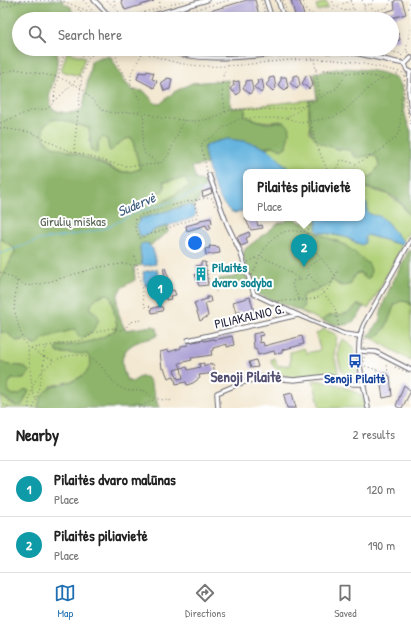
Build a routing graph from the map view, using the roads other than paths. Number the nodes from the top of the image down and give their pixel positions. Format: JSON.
{"nodes":[{"id":1,"x":94,"y":0,"type":"edge"},
{"id":2,"x":206,"y":0,"type":"edge"},
{"id":3,"x":266,"y":0,"type":"edge"},
{"id":4,"x":278,"y":0,"type":"edge"},
{"id":5,"x":105,"y":12,"type":"edge"},
{"id":6,"x":164,"y":12,"type":"edge"},
{"id":7,"x":270,"y":12,"type":"edge"},
{"id":8,"x":282,"y":12,"type":"edge"},
{"id":9,"x":181,"y":56,"type":"edge"},
{"id":10,"x":251,"y":56,"type":"edge"},
{"id":11,"x":365,"y":56,"type":"edge"},
{"id":12,"x":411,"y":58,"type":"edge"},
{"id":13,"x":405,"y":64,"type":"junction"},
{"id":14,"x":410,"y":73,"type":"edge"},
{"id":15,"x":411,"y":112,"type":"edge"},
{"id":16,"x":208,"y":175,"type":"dead end"},
{"id":17,"x":411,"y":240,"type":"edge"},
{"id":18,"x":298,"y":315,"type":"junction"},
{"id":19,"x":359,"y":336,"type":"junction"},
{"id":20,"x":188,"y":340,"type":"dead end"},
{"id":21,"x":359,"y":351,"type":"junction"},
{"id":22,"x":411,"y":370,"type":"edge"},
{"id":23,"x":364,"y":384,"type":"junction"},
{"id":24,"x":218,"y":408,"type":"edge"},
{"id":25,"x":368,"y":408,"type":"edge"}],
"edges":[{"from":1,"to":5,"type":"street"},
{"from":2,"to":6,"type":"street"},
{"from":3,"to":7,"type":"street"},
{"from":4,"to":8,"type":"street"},
{"from":9,"to":10,"type":"street"},
{"from":11,"to":13,"type":"street"},
{"from":12,"to":13,"type":"street"},
{"from":13,"to":14,"type":"street"},
{"from":14,"to":15,"type":"street"},
{"from":16,"to":18,"type":"street"},
{"from":17,"to":19,"type":"street"},
{"from":18,"to":19,"type":"street","name":"PILIAKALNIO G."},
{"from":18,"to":20,"type":"street","name":"PILIAKALNIO G."},
{"from":19,"to":21,"type":"street"},
{"from":21,"to":22,"type":"street"},
{"from":21,"to":23,"type":"street"},
{"from":23,"to":24,"type":"street"},
{"from":23,"to":25,"type":"street"}]}
